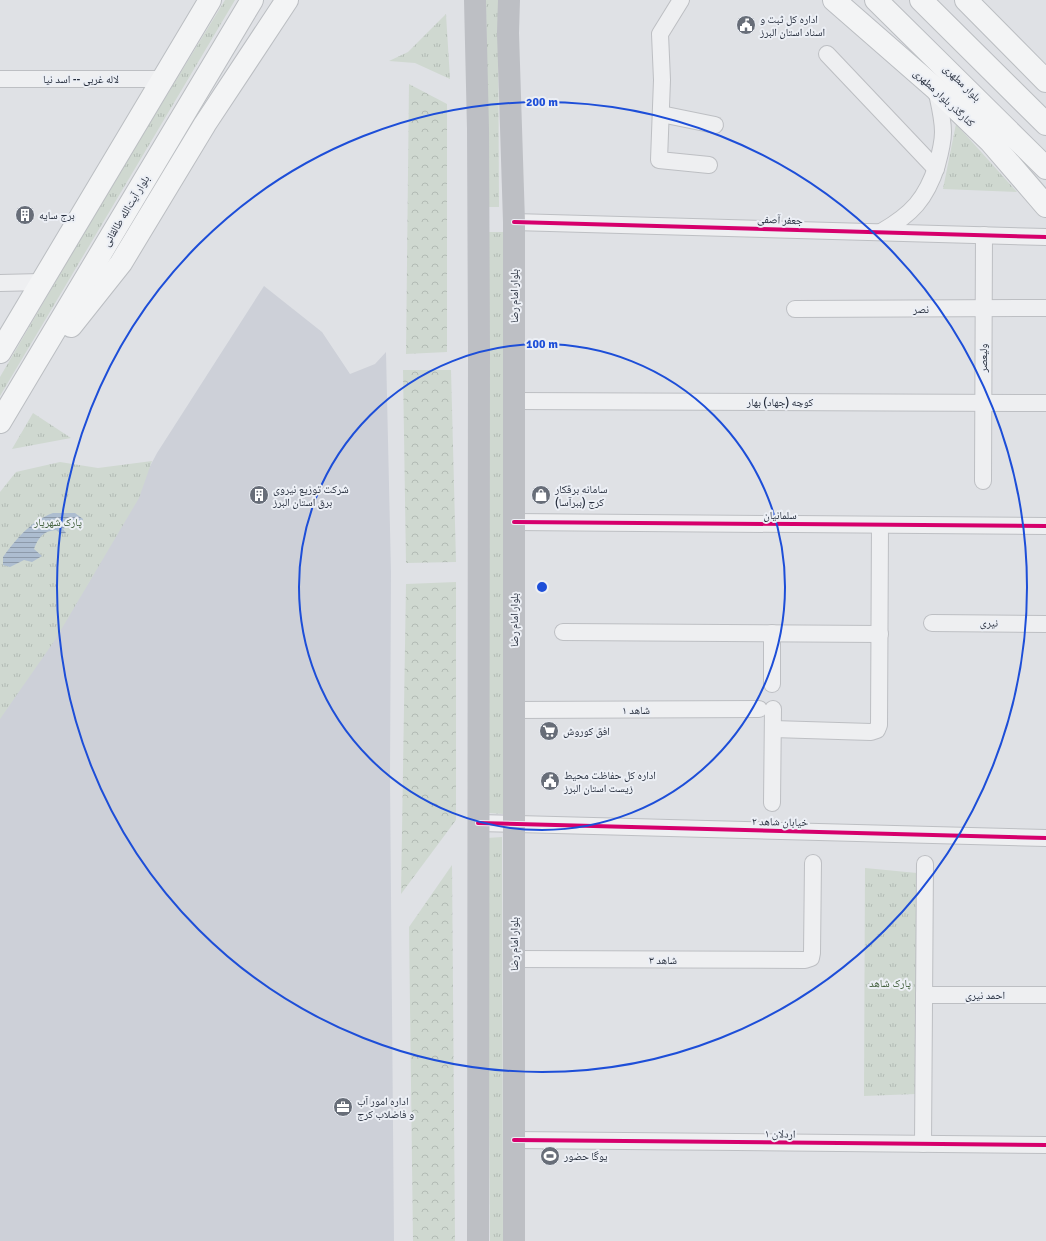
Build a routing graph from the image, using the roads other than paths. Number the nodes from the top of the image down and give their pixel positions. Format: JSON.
{"nodes":[{"id":1,"x":210,"y":0,"type":"edge"},
{"id":2,"x":252,"y":0,"type":"edge"},
{"id":3,"x":287,"y":0,"type":"edge"},
{"id":4,"x":475,"y":0,"type":"edge"},
{"id":5,"x":509,"y":0,"type":"edge"},
{"id":6,"x":681,"y":0,"type":"edge"},
{"id":7,"x":834,"y":0,"type":"edge"},
{"id":8,"x":876,"y":0,"type":"edge"},
{"id":9,"x":921,"y":0,"type":"edge"},
{"id":10,"x":966,"y":0,"type":"edge"},
{"id":11,"x":827,"y":54,"type":"dead end"},
{"id":12,"x":162,"y":79,"type":"junction"},
{"id":13,"x":0,"y":80,"type":"edge"},
{"id":14,"x":1046,"y":81,"type":"edge"},
{"id":15,"x":936,"y":89,"type":"junction"},
{"id":16,"x":661,"y":114,"type":"junction"},
{"id":17,"x":1046,"y":124,"type":"edge"},
{"id":18,"x":715,"y":125,"type":"dead end"},
{"id":19,"x":709,"y":165,"type":"dead end"},
{"id":20,"x":1046,"y":168,"type":"edge"},
{"id":21,"x":936,"y":169,"type":"junction"},
{"id":22,"x":1046,"y":206,"type":"edge"},
{"id":23,"x":514,"y":222,"type":"junction"},
{"id":24,"x":881,"y":232,"type":"junction"},
{"id":25,"x":984,"y":235,"type":"junction"},
{"id":26,"x":1046,"y":237,"type":"edge"},
{"id":27,"x":41,"y":282,"type":"junction"},
{"id":28,"x":0,"y":283,"type":"edge"},
{"id":29,"x":984,"y":308,"type":"junction"},
{"id":30,"x":1046,"y":308,"type":"edge"},
{"id":31,"x":796,"y":309,"type":"dead end"},
{"id":32,"x":0,"y":352,"type":"edge"},
{"id":33,"x":20,"y":390,"type":"junction"},
{"id":34,"x":514,"y":401,"type":"junction"},
{"id":35,"x":983,"y":403,"type":"junction"},
{"id":36,"x":1046,"y":403,"type":"edge"},
{"id":37,"x":0,"y":422,"type":"edge"},
{"id":38,"x":983,"y":481,"type":"dead end"},
{"id":39,"x":514,"y":522,"type":"junction"},
{"id":40,"x":880,"y":525,"type":"junction"},
{"id":41,"x":1046,"y":526,"type":"edge"},
{"id":42,"x":932,"y":623,"type":"dead end"},
{"id":43,"x":1046,"y":624,"type":"edge"},
{"id":44,"x":563,"y":632,"type":"dead end"},
{"id":45,"x":772,"y":633,"type":"junction"},
{"id":46,"x":880,"y":634,"type":"junction"},
{"id":47,"x":772,"y":684,"type":"dead end"},
{"id":48,"x":514,"y":710,"type":"junction"},
{"id":49,"x":773,"y":729,"type":"junction"},
{"id":50,"x":772,"y":803,"type":"dead end"},
{"id":51,"x":478,"y":823,"type":"junction"},
{"id":52,"x":513,"y":825,"type":"junction"},
{"id":53,"x":1046,"y":838,"type":"edge"},
{"id":54,"x":813,"y":863,"type":"dead end"},
{"id":55,"x":925,"y":864,"type":"dead end"},
{"id":56,"x":514,"y":959,"type":"junction"},
{"id":57,"x":924,"y":994,"type":"junction"},
{"id":58,"x":1046,"y":995,"type":"edge"},
{"id":59,"x":514,"y":1140,"type":"junction"},
{"id":60,"x":923,"y":1144,"type":"junction"},
{"id":61,"x":1046,"y":1145,"type":"edge"},
{"id":62,"x":478,"y":1241,"type":"edge"},
{"id":63,"x":514,"y":1241,"type":"edge"}],
"edges":[{"from":1,"to":12,"type":"main road"},
{"from":2,"to":33,"type":"main road","name":"بلوار آیت‌الله طالقانی"},
{"from":3,"to":33,"type":"main road"},
{"from":4,"to":51,"type":"main road"},
{"from":5,"to":23,"type":"main road","name":"بلوار امام رضا"},
{"from":6,"to":16,"type":"street"},
{"from":7,"to":15,"type":"main road","name":"کنارگذر بلوار مطهری"},
{"from":8,"to":20,"type":"main road","name":"بلوار مطهری"},
{"from":9,"to":17,"type":"main road"},
{"from":10,"to":14,"type":"main road"},
{"from":11,"to":21,"type":"street"},
{"from":12,"to":13,"type":"street","name":"لاله غربی -- اسد نیا"},
{"from":12,"to":27,"type":"main road"},
{"from":15,"to":21,"type":"street"},
{"from":15,"to":22,"type":"main road","name":"کنارگذر بلوار مطهری"},
{"from":16,"to":18,"type":"street"},
{"from":16,"to":19,"type":"street"},
{"from":21,"to":24,"type":"street"},
{"from":23,"to":24,"type":"street","name":"جعفر آصفی"},
{"from":23,"to":34,"type":"main road","name":"بلوار امام رضا"},
{"from":24,"to":25,"type":"street","name":"جعفر آصفی"},
{"from":25,"to":26,"type":"street","name":"جعفر آصفی"},
{"from":25,"to":29,"type":"street","name":"ولیعصر"},
{"from":27,"to":28,"type":"street"},
{"from":27,"to":32,"type":"main road"},
{"from":29,"to":30,"type":"street","name":"نصر"},
{"from":29,"to":31,"type":"street","name":"نصر"},
{"from":29,"to":35,"type":"street","name":"ولیعصر"},
{"from":33,"to":37,"type":"main road","name":"بلوار آیت‌الله طالقانی"},
{"from":34,"to":35,"type":"street","name":"کوچه (جهاد) بهار"},
{"from":34,"to":39,"type":"main road","name":"بلوار امام رضا"},
{"from":35,"to":36,"type":"street","name":"کوچه (جهاد) بهار"},
{"from":35,"to":38,"type":"street","name":"ولیعصر"},
{"from":39,"to":40,"type":"street","name":"سلمانیان"},
{"from":39,"to":48,"type":"main road","name":"بلوار امام رضا"},
{"from":40,"to":41,"type":"street","name":"سلمانیان"},
{"from":40,"to":46,"type":"street"},
{"from":42,"to":43,"type":"street","name":"نیری"},
{"from":44,"to":45,"type":"street"},
{"from":45,"to":46,"type":"street"},
{"from":45,"to":47,"type":"street"},
{"from":46,"to":49,"type":"street"},
{"from":48,"to":49,"type":"street","name":"شاهد ۱"},
{"from":48,"to":52,"type":"main road","name":"بلوار امام رضا"},
{"from":49,"to":50,"type":"street"},
{"from":51,"to":52,"type":"street","name":"خیابان شاهد ۲"},
{"from":51,"to":62,"type":"main road"},
{"from":52,"to":53,"type":"street","name":"خیابان شاهد ۲"},
{"from":52,"to":56,"type":"main road","name":"بلوار امام رضا"},
{"from":54,"to":56,"type":"street","name":"شاهد ۳"},
{"from":55,"to":57,"type":"street"},
{"from":56,"to":59,"type":"main road","name":"بلوار امام رضا"},
{"from":57,"to":58,"type":"street","name":"احمد نیری"},
{"from":57,"to":60,"type":"street"},
{"from":59,"to":60,"type":"street","name":"اردلان ۱"},
{"from":59,"to":63,"type":"main road","name":"بلوار امام رضا"},
{"from":60,"to":61,"type":"street","name":"اردلان ۱"}]}
